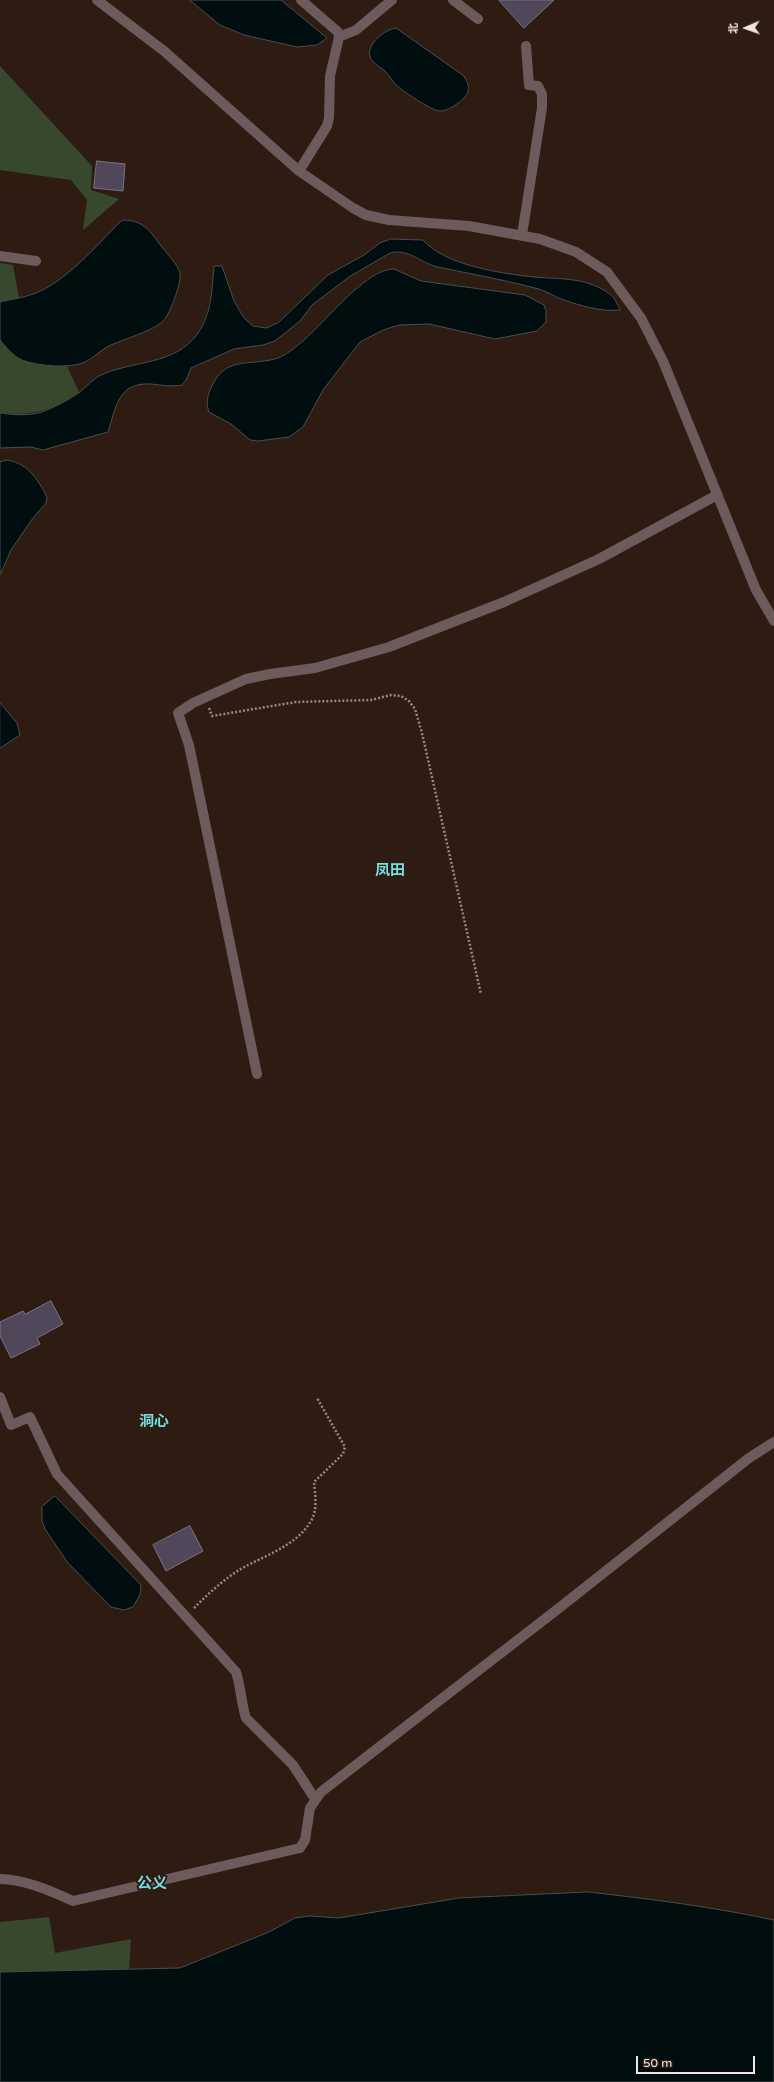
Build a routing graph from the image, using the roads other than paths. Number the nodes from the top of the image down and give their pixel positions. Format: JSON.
{"nodes":[{"id":1,"x":97,"y":0,"type":"edge"},
{"id":2,"x":301,"y":0,"type":"edge"},
{"id":3,"x":392,"y":0,"type":"edge"},
{"id":4,"x":453,"y":0,"type":"edge"},
{"id":5,"x":478,"y":19,"type":"dead end"},
{"id":6,"x":339,"y":36,"type":"junction"},
{"id":7,"x":526,"y":46,"type":"dead end"},
{"id":8,"x":299,"y":171,"type":"junction"},
{"id":9,"x":522,"y":235,"type":"junction"},
{"id":10,"x":0,"y":256,"type":"edge"},
{"id":11,"x":36,"y":261,"type":"dead end"},
{"id":12,"x":717,"y":495,"type":"junction"},
{"id":13,"x":774,"y":621,"type":"edge"},
{"id":14,"x":257,"y":1074,"type":"dead end"},
{"id":15,"x":0,"y":1397,"type":"edge"},
{"id":16,"x":774,"y":1442,"type":"edge"},
{"id":17,"x":315,"y":1799,"type":"junction"},
{"id":18,"x":0,"y":1878,"type":"edge"}],
"edges":[{"from":1,"to":8,"type":"street"},
{"from":2,"to":6,"type":"street"},
{"from":3,"to":6,"type":"street"},
{"from":4,"to":5,"type":"street"},
{"from":6,"to":8,"type":"street"},
{"from":7,"to":9,"type":"street"},
{"from":8,"to":9,"type":"street"},
{"from":9,"to":12,"type":"street"},
{"from":10,"to":11,"type":"street"},
{"from":12,"to":13,"type":"street"},
{"from":12,"to":14,"type":"street"},
{"from":15,"to":17,"type":"street"},
{"from":16,"to":17,"type":"street"},
{"from":17,"to":18,"type":"street"}]}
